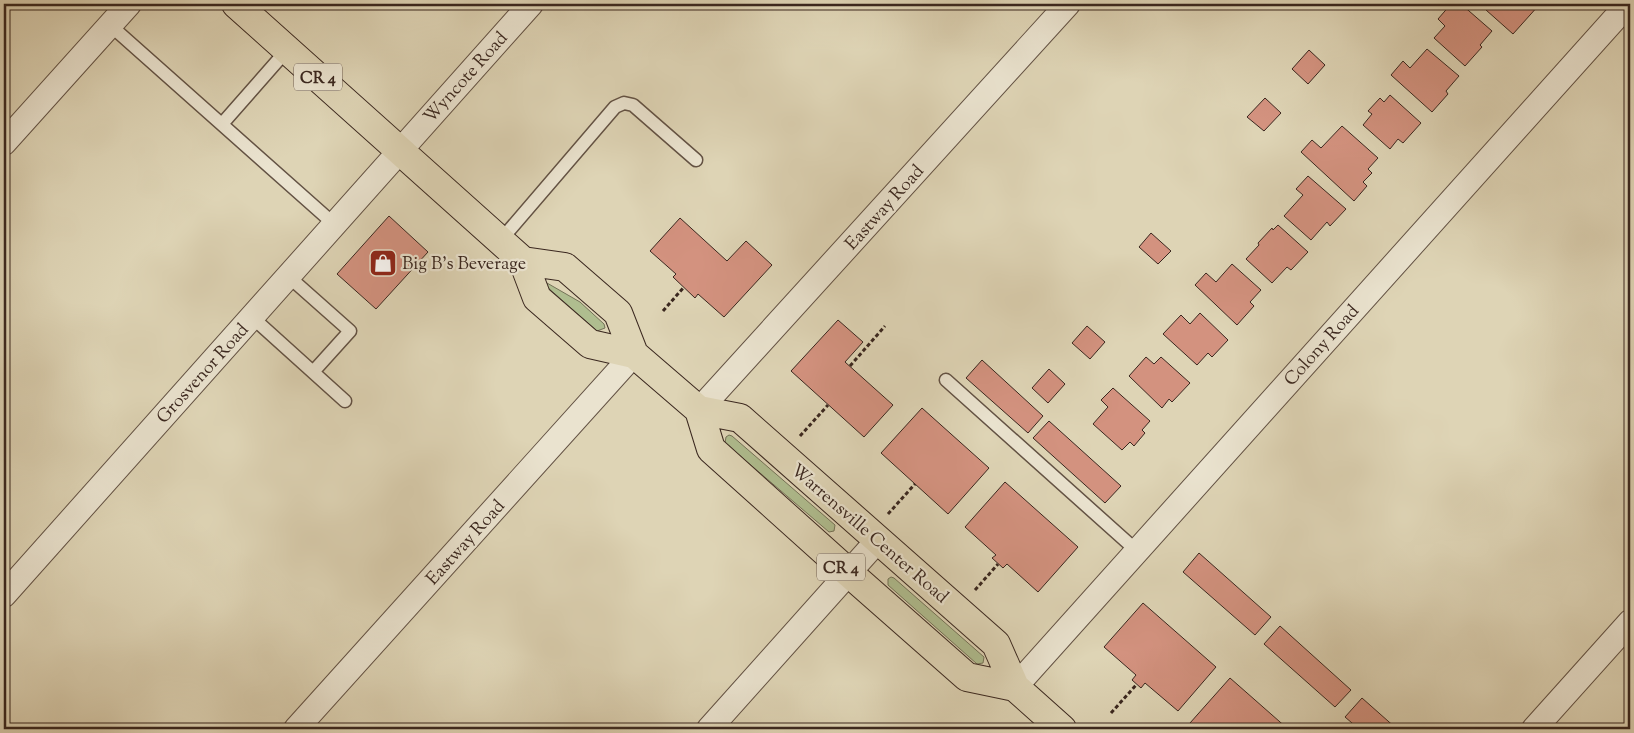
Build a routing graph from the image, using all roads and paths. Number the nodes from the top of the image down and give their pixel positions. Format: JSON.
{"nodes":[{"id":1,"x":129,"y":4,"type":"edge"},
{"id":2,"x":236,"y":4,"type":"edge"},
{"id":3,"x":531,"y":4,"type":"edge"},
{"id":4,"x":1068,"y":4,"type":"edge"},
{"id":5,"x":1628,"y":4,"type":"edge"},
{"id":6,"x":110,"y":25,"type":"junction"},
{"id":7,"x":287,"y":50,"type":"junction"},
{"id":8,"x":222,"y":124,"type":"junction"},
{"id":9,"x":4,"y":144,"type":"edge"},
{"id":10,"x":400,"y":151,"type":"junction"},
{"id":11,"x":696,"y":160,"type":"dead end"},
{"id":12,"x":334,"y":224,"type":"junction"},
{"id":13,"x":500,"y":241,"type":"junction"},
{"id":14,"x":524,"y":261,"type":"junction"},
{"id":15,"x":288,"y":276,"type":"junction"},
{"id":16,"x":684,"y":287,"type":"dead end"},
{"id":17,"x":663,"y":311,"type":"dead end"},
{"id":18,"x":252,"y":317,"type":"junction"},
{"id":19,"x":885,"y":326,"type":"dead end"},
{"id":20,"x":634,"y":354,"type":"junction"},
{"id":21,"x":850,"y":366,"type":"dead end"},
{"id":22,"x":313,"y":372,"type":"junction"},
{"id":23,"x":946,"y":380,"type":"dead end"},
{"id":24,"x":345,"y":401,"type":"dead end"},
{"id":25,"x":828,"y":405,"type":"dead end"},
{"id":26,"x":699,"y":410,"type":"junction"},
{"id":27,"x":797,"y":439,"type":"dead end"},
{"id":28,"x":915,"y":484,"type":"dead end"},
{"id":29,"x":882,"y":528,"type":"junction"},
{"id":30,"x":1137,"y":551,"type":"junction"},
{"id":31,"x":998,"y":564,"type":"dead end"},
{"id":32,"x":849,"y":574,"type":"junction"},
{"id":33,"x":973,"y":593,"type":"dead end"},
{"id":34,"x":4,"y":595,"type":"edge"},
{"id":35,"x":1630,"y":622,"type":"edge"},
{"id":36,"x":1137,"y":684,"type":"dead end"},
{"id":37,"x":1015,"y":687,"type":"junction"},
{"id":38,"x":1111,"y":713,"type":"dead end"},
{"id":39,"x":296,"y":729,"type":"edge"},
{"id":40,"x":709,"y":729,"type":"edge"},
{"id":41,"x":1062,"y":729,"type":"edge"},
{"id":42,"x":1534,"y":729,"type":"edge"}],
"edges":[{"from":1,"to":6,"type":"street"},
{"from":2,"to":7,"type":"main road","number":"CR 4"},
{"from":3,"to":10,"type":"street","name":"Wyncote Road"},
{"from":4,"to":26,"type":"street","name":"Eastway Road"},
{"from":5,"to":30,"type":"street","name":"Colony Road"},
{"from":6,"to":8,"type":"lane"},
{"from":6,"to":9,"type":"street"},
{"from":7,"to":8,"type":"lane"},
{"from":7,"to":10,"type":"main road","number":"CR 4"},
{"from":8,"to":12,"type":"lane"},
{"from":10,"to":12,"type":"street","name":"Grosvenor Road"},
{"from":10,"to":13,"type":"main road","number":"CR 4"},
{"from":11,"to":13,"type":"lane"},
{"from":12,"to":15,"type":"street","name":"Grosvenor Road"},
{"from":13,"to":14,"type":"main road","number":"CR 4"},
{"from":14,"to":20,"type":"main road","name":"Warrensville Center Road","number":"CR 4"},
{"from":14,"to":20,"type":"main road","name":"Warrensville Center Road","number":"CR 4"},
{"from":15,"to":18,"type":"street","name":"Grosvenor Road"},
{"from":15,"to":22,"type":"lane"},
{"from":16,"to":17,"type":"path"},
{"from":18,"to":22,"type":"lane"},
{"from":18,"to":34,"type":"street","name":"Grosvenor Road"},
{"from":19,"to":21,"type":"path"},
{"from":20,"to":26,"type":"main road","name":"Warrensville Center Road","number":"CR 4"},
{"from":20,"to":39,"type":"street","name":"Eastway Road"},
{"from":22,"to":24,"type":"lane"},
{"from":23,"to":30,"type":"lane"},
{"from":25,"to":27,"type":"path"},
{"from":26,"to":29,"type":"main road","name":"Warrensville Center Road","number":"CR 4"},
{"from":26,"to":32,"type":"main road","number":"CR 4"},
{"from":28,"to":29,"type":"path"},
{"from":29,"to":32,"type":"street"},
{"from":29,"to":37,"type":"main road","name":"Warrensville Center Road","number":"CR 4"},
{"from":30,"to":37,"type":"street","name":"Colony Road"},
{"from":31,"to":33,"type":"path"},
{"from":32,"to":37,"type":"main road","number":"CR 4"},
{"from":32,"to":40,"type":"street"},
{"from":35,"to":42,"type":"street"},
{"from":36,"to":38,"type":"path"},
{"from":37,"to":41,"type":"main road","name":"Warrensville Center Road","number":"CR 4"}]}
